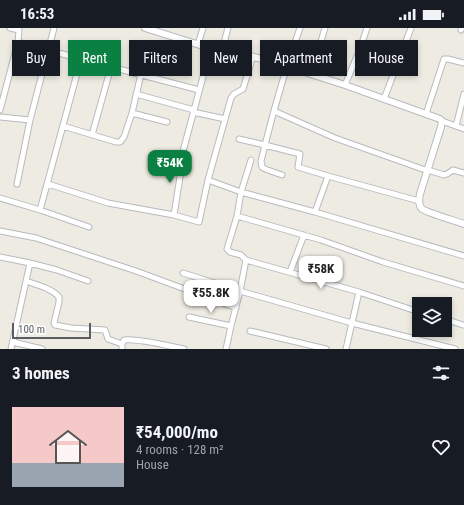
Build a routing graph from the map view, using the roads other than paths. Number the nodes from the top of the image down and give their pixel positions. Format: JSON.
{"nodes":[{"id":1,"x":10,"y":28,"type":"edge"},
{"id":2,"x":54,"y":28,"type":"edge"},
{"id":3,"x":145,"y":28,"type":"edge"},
{"id":4,"x":203,"y":28,"type":"edge"},
{"id":5,"x":228,"y":28,"type":"edge"},
{"id":6,"x":300,"y":28,"type":"edge"},
{"id":7,"x":325,"y":28,"type":"edge"},
{"id":8,"x":367,"y":28,"type":"edge"},
{"id":9,"x":411,"y":28,"type":"edge"},
{"id":10,"x":18,"y":40,"type":"edge"},
{"id":11,"x":51,"y":40,"type":"edge"},
{"id":12,"x":226,"y":40,"type":"edge"},
{"id":13,"x":296,"y":40,"type":"edge"},
{"id":14,"x":321,"y":40,"type":"edge"},
{"id":15,"x":198,"y":44,"type":"joint"},
{"id":16,"x":253,"y":56,"type":"joint"},
{"id":17,"x":260,"y":58,"type":"edge"},
{"id":18,"x":464,"y":63,"type":"edge"},
{"id":19,"x":12,"y":65,"type":"edge"},
{"id":20,"x":41,"y":76,"type":"edge"},
{"id":21,"x":76,"y":76,"type":"edge"},
{"id":22,"x":108,"y":76,"type":"edge"},
{"id":23,"x":140,"y":76,"type":"edge"},
{"id":24,"x":148,"y":76,"type":"edge"},
{"id":25,"x":203,"y":76,"type":"edge"},
{"id":26,"x":284,"y":76,"type":"edge"},
{"id":27,"x":316,"y":76,"type":"edge"},
{"id":28,"x":345,"y":85,"type":"junction"},
{"id":29,"x":199,"y":90,"type":"junction"},
{"id":30,"x":136,"y":94,"type":"junction"},
{"id":31,"x":464,"y":94,"type":"edge"},
{"id":32,"x":384,"y":99,"type":"junction"},
{"id":33,"x":0,"y":110,"type":"edge"},
{"id":34,"x":194,"y":111,"type":"junction"},
{"id":35,"x":274,"y":111,"type":"junction"},
{"id":36,"x":132,"y":113,"type":"junction"},
{"id":37,"x":426,"y":114,"type":"junction"},
{"id":38,"x":0,"y":117,"type":"edge"},
{"id":39,"x":225,"y":119,"type":"junction"},
{"id":40,"x":30,"y":120,"type":"junction"},
{"id":41,"x":442,"y":121,"type":"junction"},
{"id":42,"x":167,"y":122,"type":"dead end"},
{"id":43,"x":63,"y":126,"type":"junction"},
{"id":44,"x":456,"y":126,"type":"junction"},
{"id":45,"x":464,"y":129,"type":"edge"},
{"id":46,"x":92,"y":135,"type":"junction"},
{"id":47,"x":239,"y":139,"type":"dead end"},
{"id":48,"x":266,"y":145,"type":"junction"},
{"id":49,"x":251,"y":160,"type":"dead end"},
{"id":50,"x":428,"y":170,"type":"junction"},
{"id":51,"x":464,"y":173,"type":"edge"},
{"id":52,"x":282,"y":175,"type":"dead end"},
{"id":53,"x":328,"y":176,"type":"junction"},
{"id":54,"x":208,"y":180,"type":"junction"},
{"id":55,"x":17,"y":184,"type":"dead end"},
{"id":56,"x":48,"y":184,"type":"junction"},
{"id":57,"x":242,"y":192,"type":"junction"},
{"id":58,"x":0,"y":198,"type":"edge"},
{"id":59,"x":419,"y":201,"type":"junction"},
{"id":60,"x":40,"y":210,"type":"junction"},
{"id":61,"x":315,"y":212,"type":"junction"},
{"id":62,"x":174,"y":215,"type":"junction"},
{"id":63,"x":236,"y":216,"type":"junction"},
{"id":64,"x":464,"y":224,"type":"edge"},
{"id":65,"x":89,"y":227,"type":"dead end"},
{"id":66,"x":0,"y":231,"type":"edge"},
{"id":67,"x":304,"y":235,"type":"junction"},
{"id":68,"x":464,"y":256,"type":"edge"},
{"id":69,"x":0,"y":257,"type":"edge"},
{"id":70,"x":246,"y":260,"type":"junction"},
{"id":71,"x":30,"y":263,"type":"junction"},
{"id":72,"x":183,"y":272,"type":"dead end"},
{"id":73,"x":290,"y":272,"type":"junction"},
{"id":74,"x":26,"y":281,"type":"junction"},
{"id":75,"x":88,"y":281,"type":"dead end"},
{"id":76,"x":464,"y":286,"type":"edge"},
{"id":77,"x":240,"y":291,"type":"junction"},
{"id":78,"x":359,"y":292,"type":"junction"},
{"id":79,"x":236,"y":308,"type":"junction"},
{"id":80,"x":412,"y":310,"type":"edge"},
{"id":81,"x":189,"y":317,"type":"dead end"},
{"id":82,"x":452,"y":321,"type":"edge"},
{"id":83,"x":352,"y":323,"type":"junction"},
{"id":84,"x":464,"y":325,"type":"edge"},
{"id":85,"x":230,"y":326,"type":"junction"},
{"id":86,"x":250,"y":331,"type":"dead end"},
{"id":87,"x":13,"y":342,"type":"junction"},
{"id":88,"x":300,"y":346,"type":"edge"},
{"id":89,"x":122,"y":347,"type":"edge"},
{"id":90,"x":11,"y":349,"type":"edge"},
{"id":91,"x":42,"y":349,"type":"edge"},
{"id":92,"x":184,"y":349,"type":"edge"},
{"id":93,"x":226,"y":349,"type":"edge"},
{"id":94,"x":326,"y":349,"type":"edge"},
{"id":95,"x":346,"y":349,"type":"edge"},
{"id":96,"x":455,"y":349,"type":"edge"}],
"edges":[{"from":1,"to":10,"type":"street"},
{"from":2,"to":11,"type":"street"},
{"from":3,"to":15,"type":"street"},
{"from":4,"to":15,"type":"street"},
{"from":5,"to":12,"type":"street"},
{"from":6,"to":13,"type":"street"},
{"from":7,"to":14,"type":"street"},
{"from":8,"to":28,"type":"street"},
{"from":9,"to":32,"type":"street"},
{"from":16,"to":17,"type":"street"},
{"from":16,"to":39,"type":"street"},
{"from":18,"to":37,"type":"street"},
{"from":19,"to":33,"type":"street"},
{"from":20,"to":40,"type":"street"},
{"from":21,"to":43,"type":"street"},
{"from":22,"to":46,"type":"street"},
{"from":23,"to":30,"type":"street"},
{"from":24,"to":29,"type":"street"},
{"from":25,"to":29,"type":"street"},
{"from":26,"to":35,"type":"street"},
{"from":27,"to":28,"type":"street"},
{"from":28,"to":32,"type":"street"},
{"from":29,"to":34,"type":"street"},
{"from":30,"to":34,"type":"street"},
{"from":30,"to":36,"type":"street"},
{"from":31,"to":44,"type":"street"},
{"from":32,"to":37,"type":"street"},
{"from":34,"to":39,"type":"street"},
{"from":34,"to":62,"type":"street"},
{"from":35,"to":48,"type":"street"},
{"from":35,"to":50,"type":"street"},
{"from":36,"to":42,"type":"street"},
{"from":36,"to":46,"type":"street"},
{"from":37,"to":41,"type":"street"},
{"from":38,"to":40,"type":"street"},
{"from":39,"to":54,"type":"street"},
{"from":40,"to":55,"type":"street"},
{"from":41,"to":44,"type":"street"},
{"from":41,"to":50,"type":"street"},
{"from":43,"to":46,"type":"street"},
{"from":43,"to":56,"type":"street"},
{"from":44,"to":45,"type":"street"},
{"from":47,"to":48,"type":"street"},
{"from":48,"to":52,"type":"street"},
{"from":48,"to":53,"type":"street"},
{"from":49,"to":57,"type":"street"},
{"from":50,"to":51,"type":"street"},
{"from":50,"to":59,"type":"street"},
{"from":53,"to":59,"type":"street"},
{"from":53,"to":61,"type":"street"},
{"from":54,"to":57,"type":"street"},
{"from":54,"to":62,"type":"street"},
{"from":56,"to":60,"type":"street"},
{"from":56,"to":62,"type":"street"},
{"from":57,"to":61,"type":"street"},
{"from":57,"to":63,"type":"street"},
{"from":58,"to":60,"type":"street"},
{"from":59,"to":64,"type":"street"},
{"from":60,"to":65,"type":"street"},
{"from":61,"to":68,"type":"street"},
{"from":63,"to":67,"type":"street"},
{"from":63,"to":70,"type":"street"},
{"from":66,"to":79,"type":"street"},
{"from":67,"to":73,"type":"street"},
{"from":67,"to":76,"type":"street"},
{"from":69,"to":71,"type":"street"},
{"from":70,"to":73,"type":"street"},
{"from":70,"to":77,"type":"street"},
{"from":71,"to":74,"type":"street"},
{"from":71,"to":75,"type":"street"},
{"from":72,"to":77,"type":"street"},
{"from":73,"to":78,"type":"street"},
{"from":74,"to":87,"type":"street"},
{"from":74,"to":89,"type":"street"},
{"from":77,"to":79,"type":"street"},
{"from":77,"to":83,"type":"street"},
{"from":78,"to":80,"type":"street"},
{"from":78,"to":83,"type":"street"},
{"from":79,"to":85,"type":"street"},
{"from":81,"to":85,"type":"street"},
{"from":82,"to":84,"type":"street"},
{"from":83,"to":95,"type":"street"},
{"from":83,"to":96,"type":"street"},
{"from":85,"to":93,"type":"street"},
{"from":86,"to":88,"type":"street"},
{"from":87,"to":90,"type":"street"},
{"from":87,"to":91,"type":"street"},
{"from":88,"to":94,"type":"street"},
{"from":89,"to":92,"type":"street"}]}
